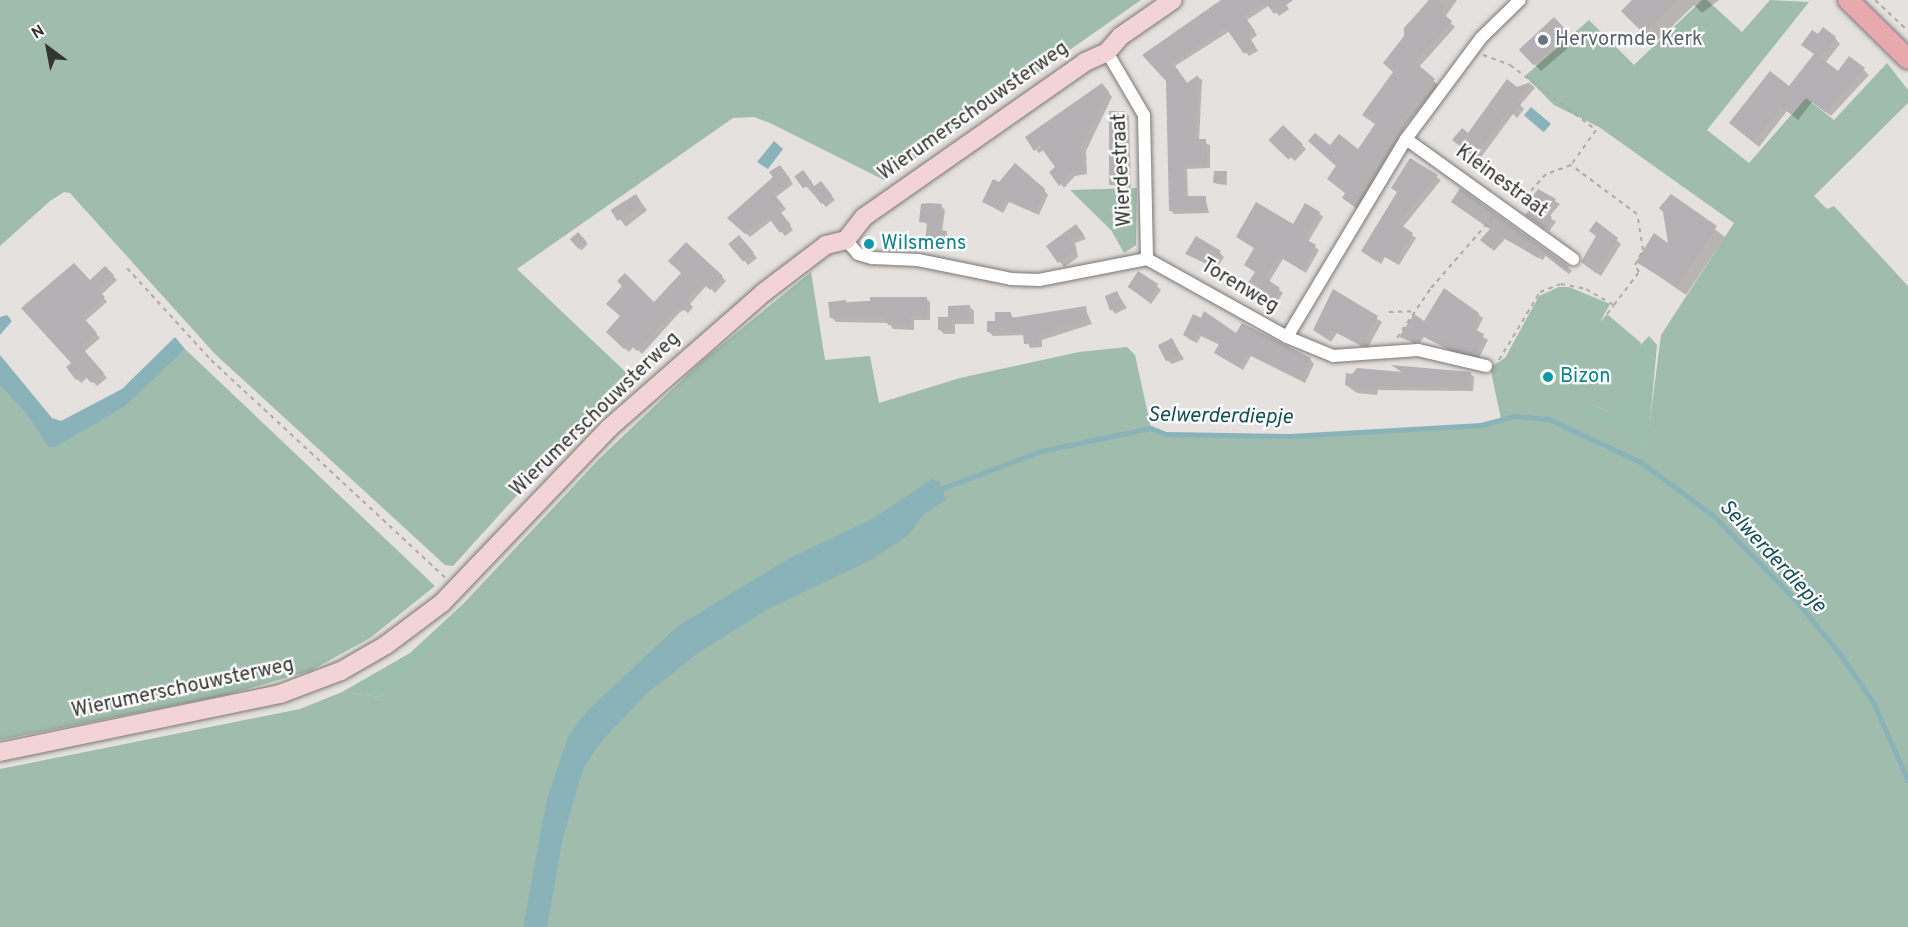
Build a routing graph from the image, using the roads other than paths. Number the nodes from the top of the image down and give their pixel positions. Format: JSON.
{"nodes":[{"id":1,"x":1173,"y":0,"type":"edge"},
{"id":2,"x":1520,"y":0,"type":"edge"},
{"id":3,"x":1848,"y":0,"type":"edge"},
{"id":4,"x":1107,"y":52,"type":"junction"},
{"id":5,"x":1908,"y":59,"type":"edge"},
{"id":6,"x":1406,"y":139,"type":"junction"},
{"id":7,"x":846,"y":240,"type":"junction"},
{"id":8,"x":1147,"y":259,"type":"junction"},
{"id":9,"x":1573,"y":259,"type":"dead end"},
{"id":10,"x":1287,"y":337,"type":"junction"},
{"id":11,"x":1486,"y":366,"type":"dead end"},
{"id":12,"x":0,"y":752,"type":"edge"}],
"edges":[{"from":1,"to":4,"type":"street","name":"Wierumerschouwsterweg"},
{"from":2,"to":6,"type":"street","name":"Torenweg"},
{"from":3,"to":5,"type":"main road"},
{"from":4,"to":7,"type":"street","name":"Wierumerschouwsterweg"},
{"from":4,"to":8,"type":"street","name":"Wierdestraat"},
{"from":6,"to":9,"type":"street","name":"Kleinestraat"},
{"from":6,"to":10,"type":"street","name":"Torenweg"},
{"from":7,"to":8,"type":"street"},
{"from":7,"to":12,"type":"street","name":"Wierumerschouwsterweg"},
{"from":8,"to":10,"type":"street","name":"Torenweg"},
{"from":10,"to":11,"type":"street"}]}
